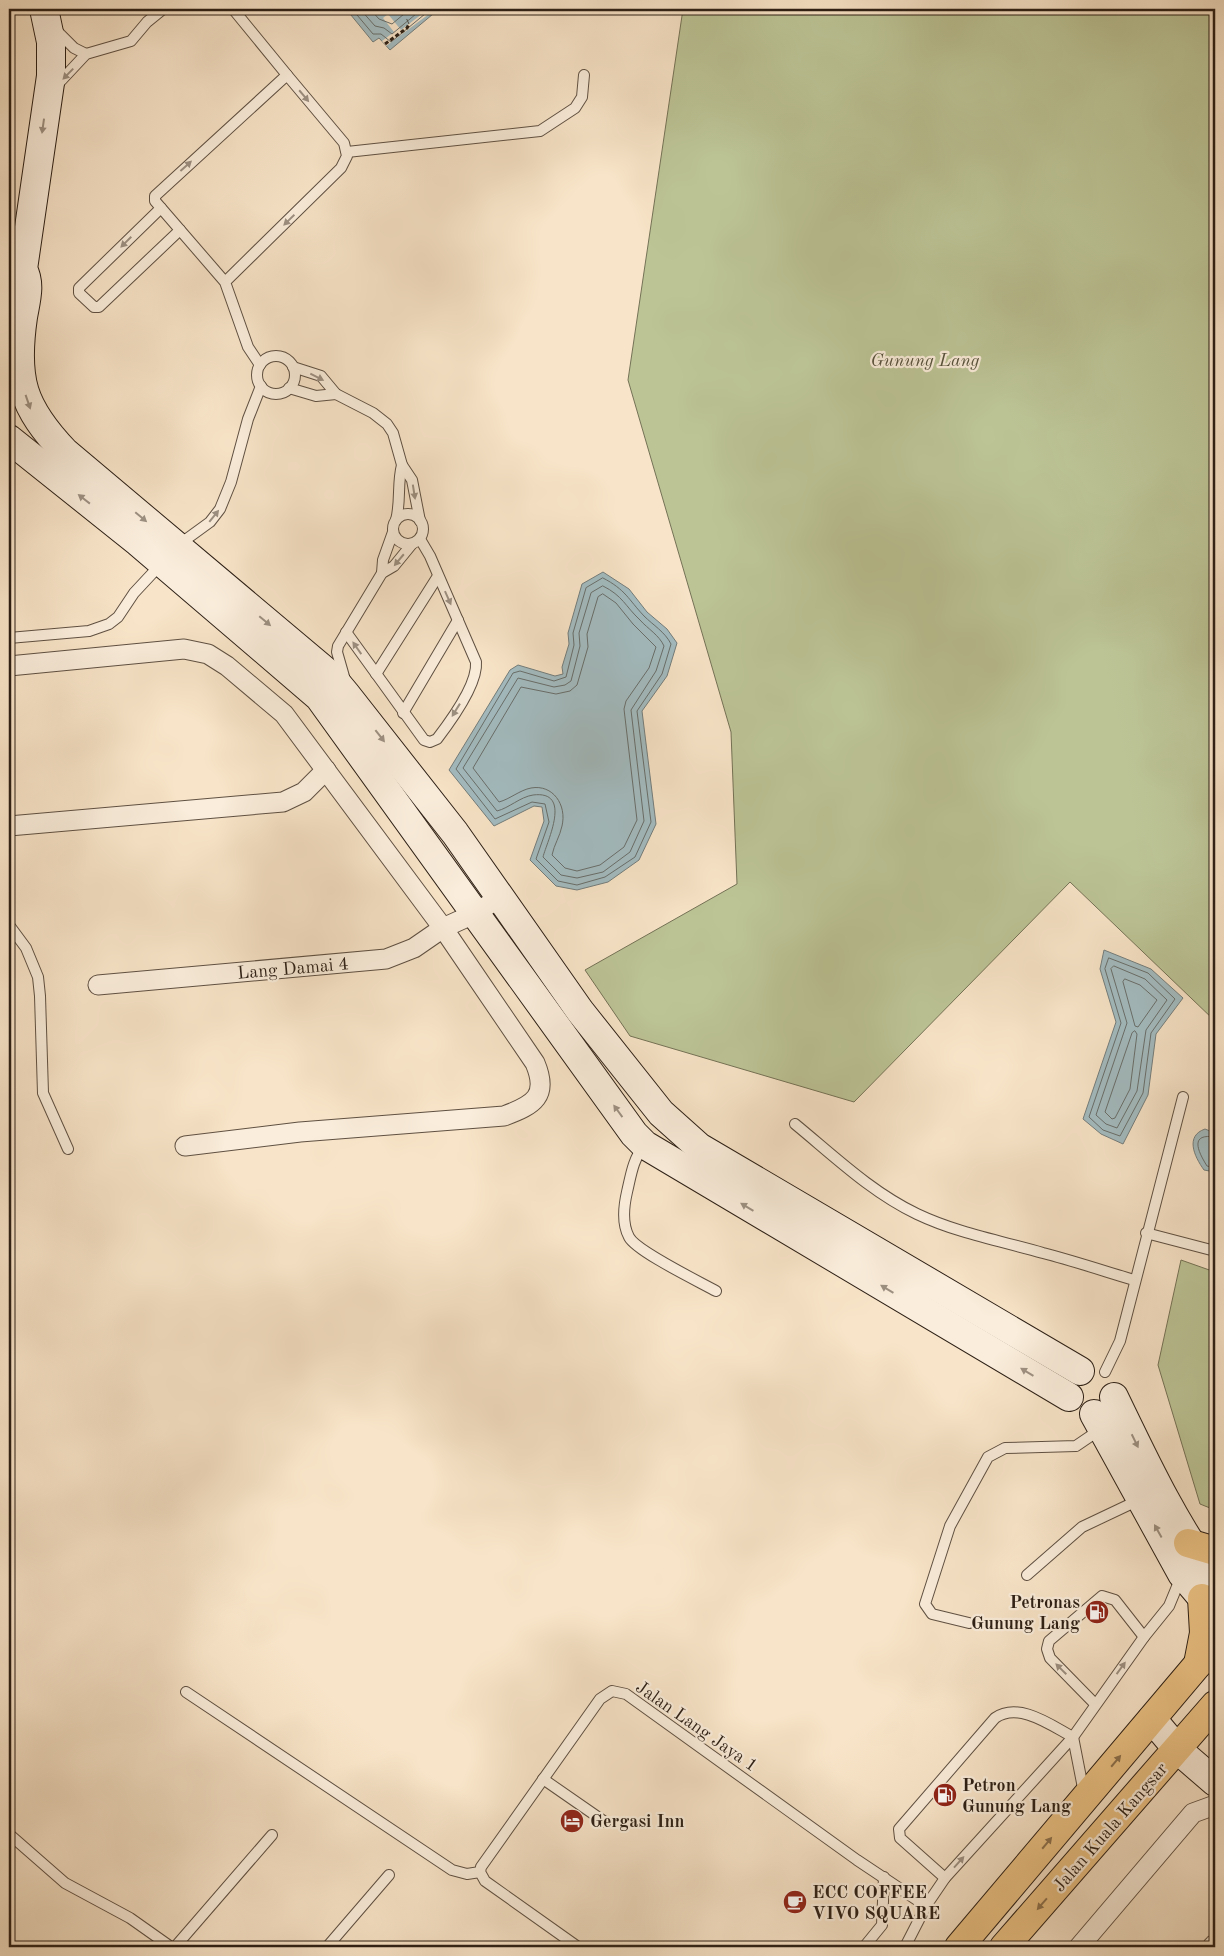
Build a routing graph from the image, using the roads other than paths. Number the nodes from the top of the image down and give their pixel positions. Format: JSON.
{"nodes":[{"id":1,"x":163,"y":9,"type":"edge"},
{"id":2,"x":233,"y":9,"type":"edge"},
{"id":3,"x":46,"y":15,"type":"edge"},
{"id":4,"x":86,"y":54,"type":"junction"},
{"id":5,"x":287,"y":75,"type":"junction"},
{"id":6,"x":584,"y":75,"type":"dead end"},
{"id":7,"x":48,"y":93,"type":"junction"},
{"id":8,"x":347,"y":152,"type":"junction"},
{"id":9,"x":161,"y":208,"type":"junction"},
{"id":10,"x":180,"y":230,"type":"junction"},
{"id":11,"x":23,"y":269,"type":"junction"},
{"id":12,"x":225,"y":282,"type":"junction"},
{"id":13,"x":9,"y":299,"type":"edge"},
{"id":14,"x":260,"y":365,"type":"junction"},
{"id":15,"x":293,"y":367,"type":"junction"},
{"id":16,"x":261,"y":386,"type":"junction"},
{"id":17,"x":289,"y":388,"type":"junction"},
{"id":18,"x":336,"y":394,"type":"junction"},
{"id":19,"x":9,"y":439,"type":"edge"},
{"id":20,"x":402,"y":465,"type":"junction"},
{"id":21,"x":396,"y":520,"type":"junction"},
{"id":22,"x":420,"y":521,"type":"junction"},
{"id":23,"x":393,"y":532,"type":"junction"},
{"id":24,"x":416,"y":541,"type":"junction"},
{"id":25,"x":169,"y":554,"type":"junction"},
{"id":26,"x":382,"y":573,"type":"junction"},
{"id":27,"x":438,"y":576,"type":"junction"},
{"id":28,"x":458,"y":620,"type":"junction"},
{"id":29,"x":346,"y":632,"type":"junction"},
{"id":30,"x":9,"y":638,"type":"edge"},
{"id":31,"x":9,"y":666,"type":"edge"},
{"id":32,"x":376,"y":674,"type":"junction"},
{"id":33,"x":345,"y":693,"type":"junction"},
{"id":34,"x":403,"y":713,"type":"junction"},
{"id":35,"x":326,"y":770,"type":"junction"},
{"id":36,"x":9,"y":826,"type":"edge"},
{"id":37,"x":500,"y":897,"type":"junction"},
{"id":38,"x":476,"y":913,"type":"junction"},
{"id":39,"x":9,"y":925,"type":"edge"},
{"id":40,"x":443,"y":928,"type":"junction"},
{"id":41,"x":98,"y":984,"type":"dead end"},
{"id":42,"x":1182,"y":1097,"type":"dead end"},
{"id":43,"x":795,"y":1124,"type":"dead end"},
{"id":44,"x":645,"y":1145,"type":"junction"},
{"id":45,"x":185,"y":1146,"type":"dead end"},
{"id":46,"x":68,"y":1149,"type":"dead end"},
{"id":47,"x":1146,"y":1233,"type":"junction"},
{"id":48,"x":1215,"y":1251,"type":"edge"},
{"id":49,"x":1134,"y":1280,"type":"junction"},
{"id":50,"x":716,"y":1291,"type":"dead end"},
{"id":51,"x":1100,"y":1380,"type":"junction"},
{"id":52,"x":1068,"y":1397,"type":"junction"},
{"id":53,"x":1098,"y":1422,"type":"junction"},
{"id":54,"x":1140,"y":1500,"type":"junction"},
{"id":55,"x":1188,"y":1543,"type":"junction"},
{"id":56,"x":1215,"y":1551,"type":"edge"},
{"id":57,"x":1182,"y":1574,"type":"junction"},
{"id":58,"x":1027,"y":1576,"type":"dead end"},
{"id":59,"x":1211,"y":1597,"type":"edge"},
{"id":60,"x":969,"y":1623,"type":"dead end"},
{"id":61,"x":1144,"y":1637,"type":"junction"},
{"id":62,"x":1215,"y":1644,"type":"edge"},
{"id":63,"x":1198,"y":1664,"type":"junction"},
{"id":64,"x":186,"y":1692,"type":"dead end"},
{"id":65,"x":1095,"y":1704,"type":"junction"},
{"id":66,"x":1215,"y":1705,"type":"edge"},
{"id":67,"x":1152,"y":1719,"type":"junction"},
{"id":68,"x":1073,"y":1737,"type":"junction"},
{"id":69,"x":1184,"y":1743,"type":"junction"},
{"id":70,"x":1215,"y":1759,"type":"edge"},
{"id":71,"x":543,"y":1779,"type":"junction"},
{"id":72,"x":1215,"y":1782,"type":"edge"},
{"id":73,"x":1085,"y":1799,"type":"junction"},
{"id":74,"x":1215,"y":1804,"type":"edge"},
{"id":75,"x":605,"y":1822,"type":"dead end"},
{"id":76,"x":9,"y":1834,"type":"edge"},
{"id":77,"x":272,"y":1835,"type":"dead end"},
{"id":78,"x":480,"y":1872,"type":"junction"},
{"id":79,"x":389,"y":1875,"type":"dead end"},
{"id":80,"x":884,"y":1877,"type":"junction"},
{"id":81,"x":945,"y":1878,"type":"junction"},
{"id":82,"x":926,"y":1906,"type":"junction"},
{"id":83,"x":1215,"y":1944,"type":"edge"},
{"id":84,"x":173,"y":1947,"type":"edge"},
{"id":85,"x":327,"y":1947,"type":"edge"},
{"id":86,"x":578,"y":1947,"type":"edge"},
{"id":87,"x":864,"y":1947,"type":"edge"},
{"id":88,"x":905,"y":1947,"type":"edge"},
{"id":89,"x":959,"y":1947,"type":"edge"},
{"id":90,"x":1004,"y":1947,"type":"edge"},
{"id":91,"x":1079,"y":1947,"type":"edge"},
{"id":92,"x":1212,"y":1947,"type":"edge"}],
"edges":[{"from":1,"to":4,"type":"lane"},
{"from":2,"to":5,"type":"lane"},
{"from":3,"to":4,"type":"lane"},
{"from":3,"to":7,"type":"street"},
{"from":4,"to":7,"type":"lane","one_way":true},
{"from":5,"to":8,"type":"lane","one_way":true},
{"from":9,"to":5,"type":"lane","one_way":true},
{"from":6,"to":8,"type":"lane"},
{"from":7,"to":11,"type":"street","one_way":true},
{"from":8,"to":12,"type":"lane","one_way":true},
{"from":9,"to":10,"type":"lane"},
{"from":9,"to":10,"type":"lane","one_way":true},
{"from":10,"to":12,"type":"lane"},
{"from":11,"to":13,"type":"street"},
{"from":11,"to":25,"type":"street","one_way":true},
{"from":12,"to":14,"type":"lane"},
{"from":14,"to":15,"type":"lane"},
{"from":14,"to":16,"type":"lane"},
{"from":15,"to":17,"type":"lane"},
{"from":15,"to":18,"type":"lane","one_way":true},
{"from":16,"to":17,"type":"lane"},
{"from":25,"to":16,"type":"lane","one_way":true},
{"from":17,"to":18,"type":"lane"},
{"from":18,"to":20,"type":"lane"},
{"from":25,"to":19,"type":"street","one_way":true},
{"from":20,"to":21,"type":"lane"},
{"from":20,"to":22,"type":"lane","one_way":true},
{"from":21,"to":22,"type":"lane"},
{"from":21,"to":23,"type":"lane"},
{"from":22,"to":24,"type":"lane"},
{"from":23,"to":24,"type":"lane"},
{"from":23,"to":26,"type":"lane"},
{"from":24,"to":26,"type":"lane","one_way":true},
{"from":24,"to":27,"type":"lane"},
{"from":25,"to":30,"type":"lane"},
{"from":25,"to":33,"type":"street","one_way":true},
{"from":25,"to":38,"type":"street"},
{"from":26,"to":29,"type":"lane"},
{"from":27,"to":28,"type":"lane","one_way":true},
{"from":27,"to":32,"type":"lane"},
{"from":28,"to":34,"type":"lane"},
{"from":28,"to":34,"type":"lane","one_way":true},
{"from":32,"to":29,"type":"lane","one_way":true},
{"from":29,"to":33,"type":"lane"},
{"from":31,"to":35,"type":"street"},
{"from":32,"to":34,"type":"lane"},
{"from":33,"to":37,"type":"street","one_way":true},
{"from":35,"to":36,"type":"street"},
{"from":35,"to":40,"type":"street"},
{"from":37,"to":38,"type":"street","name":"Lang Damai 4"},
{"from":37,"to":51,"type":"street"},
{"from":38,"to":40,"type":"street","name":"Lang Damai 4"},
{"from":44,"to":38,"type":"street","one_way":true},
{"from":39,"to":46,"type":"lane"},
{"from":40,"to":41,"type":"street","name":"Lang Damai 4"},
{"from":40,"to":45,"type":"street"},
{"from":42,"to":47,"type":"lane"},
{"from":43,"to":49,"type":"lane"},
{"from":44,"to":50,"type":"lane"},
{"from":52,"to":44,"type":"street","one_way":true},
{"from":47,"to":48,"type":"lane"},
{"from":47,"to":49,"type":"lane"},
{"from":49,"to":51,"type":"lane"},
{"from":51,"to":52,"type":"street"},
{"from":51,"to":53,"type":"street"},
{"from":51,"to":55,"type":"street","one_way":true},
{"from":52,"to":53,"type":"street"},
{"from":53,"to":54,"type":"street"},
{"from":53,"to":60,"type":"lane"},
{"from":57,"to":54,"type":"street","one_way":true},
{"from":54,"to":58,"type":"lane"},
{"from":55,"to":56,"type":"highway"},
{"from":55,"to":59,"type":"street"},
{"from":57,"to":59,"type":"street"},
{"from":57,"to":61,"type":"lane"},
{"from":59,"to":63,"type":"highway"},
{"from":65,"to":61,"type":"lane","one_way":true},
{"from":65,"to":61,"type":"lane","one_way":true},
{"from":62,"to":63,"type":"highway","name":"Jalan Kuala Kangsar"},
{"from":63,"to":67,"type":"highway","name":"Jalan Kuala Kangsar"},
{"from":64,"to":78,"type":"lane"},
{"from":65,"to":68,"type":"lane"},
{"from":66,"to":69,"type":"highway","name":"Jalan Kuala Kangsar"},
{"from":67,"to":69,"type":"street"},
{"from":73,"to":67,"type":"highway","name":"Jalan Kuala Kangsar","one_way":true},
{"from":68,"to":73,"type":"lane"},
{"from":81,"to":68,"type":"lane","one_way":true},
{"from":68,"to":81,"type":"lane"},
{"from":69,"to":70,"type":"street"},
{"from":69,"to":72,"type":"street"},
{"from":69,"to":90,"type":"highway","name":"Jalan Kuala Kangsar","one_way":true},
{"from":71,"to":75,"type":"lane"},
{"from":71,"to":78,"type":"lane","name":"Jalan Lang Jaya 1"},
{"from":71,"to":80,"type":"lane","name":"Jalan Lang Jaya 1"},
{"from":89,"to":73,"type":"highway","name":"Jalan Kuala Kangsar","one_way":true},
{"from":74,"to":91,"type":"street"},
{"from":76,"to":84,"type":"lane"},
{"from":77,"to":84,"type":"lane"},
{"from":78,"to":86,"type":"lane"},
{"from":79,"to":85,"type":"lane"},
{"from":80,"to":82,"type":"lane","name":"Jalan Lang Jaya 1"},
{"from":80,"to":87,"type":"lane"},
{"from":81,"to":82,"type":"lane"},
{"from":82,"to":88,"type":"lane"},
{"from":83,"to":92,"type":"street"}]}
